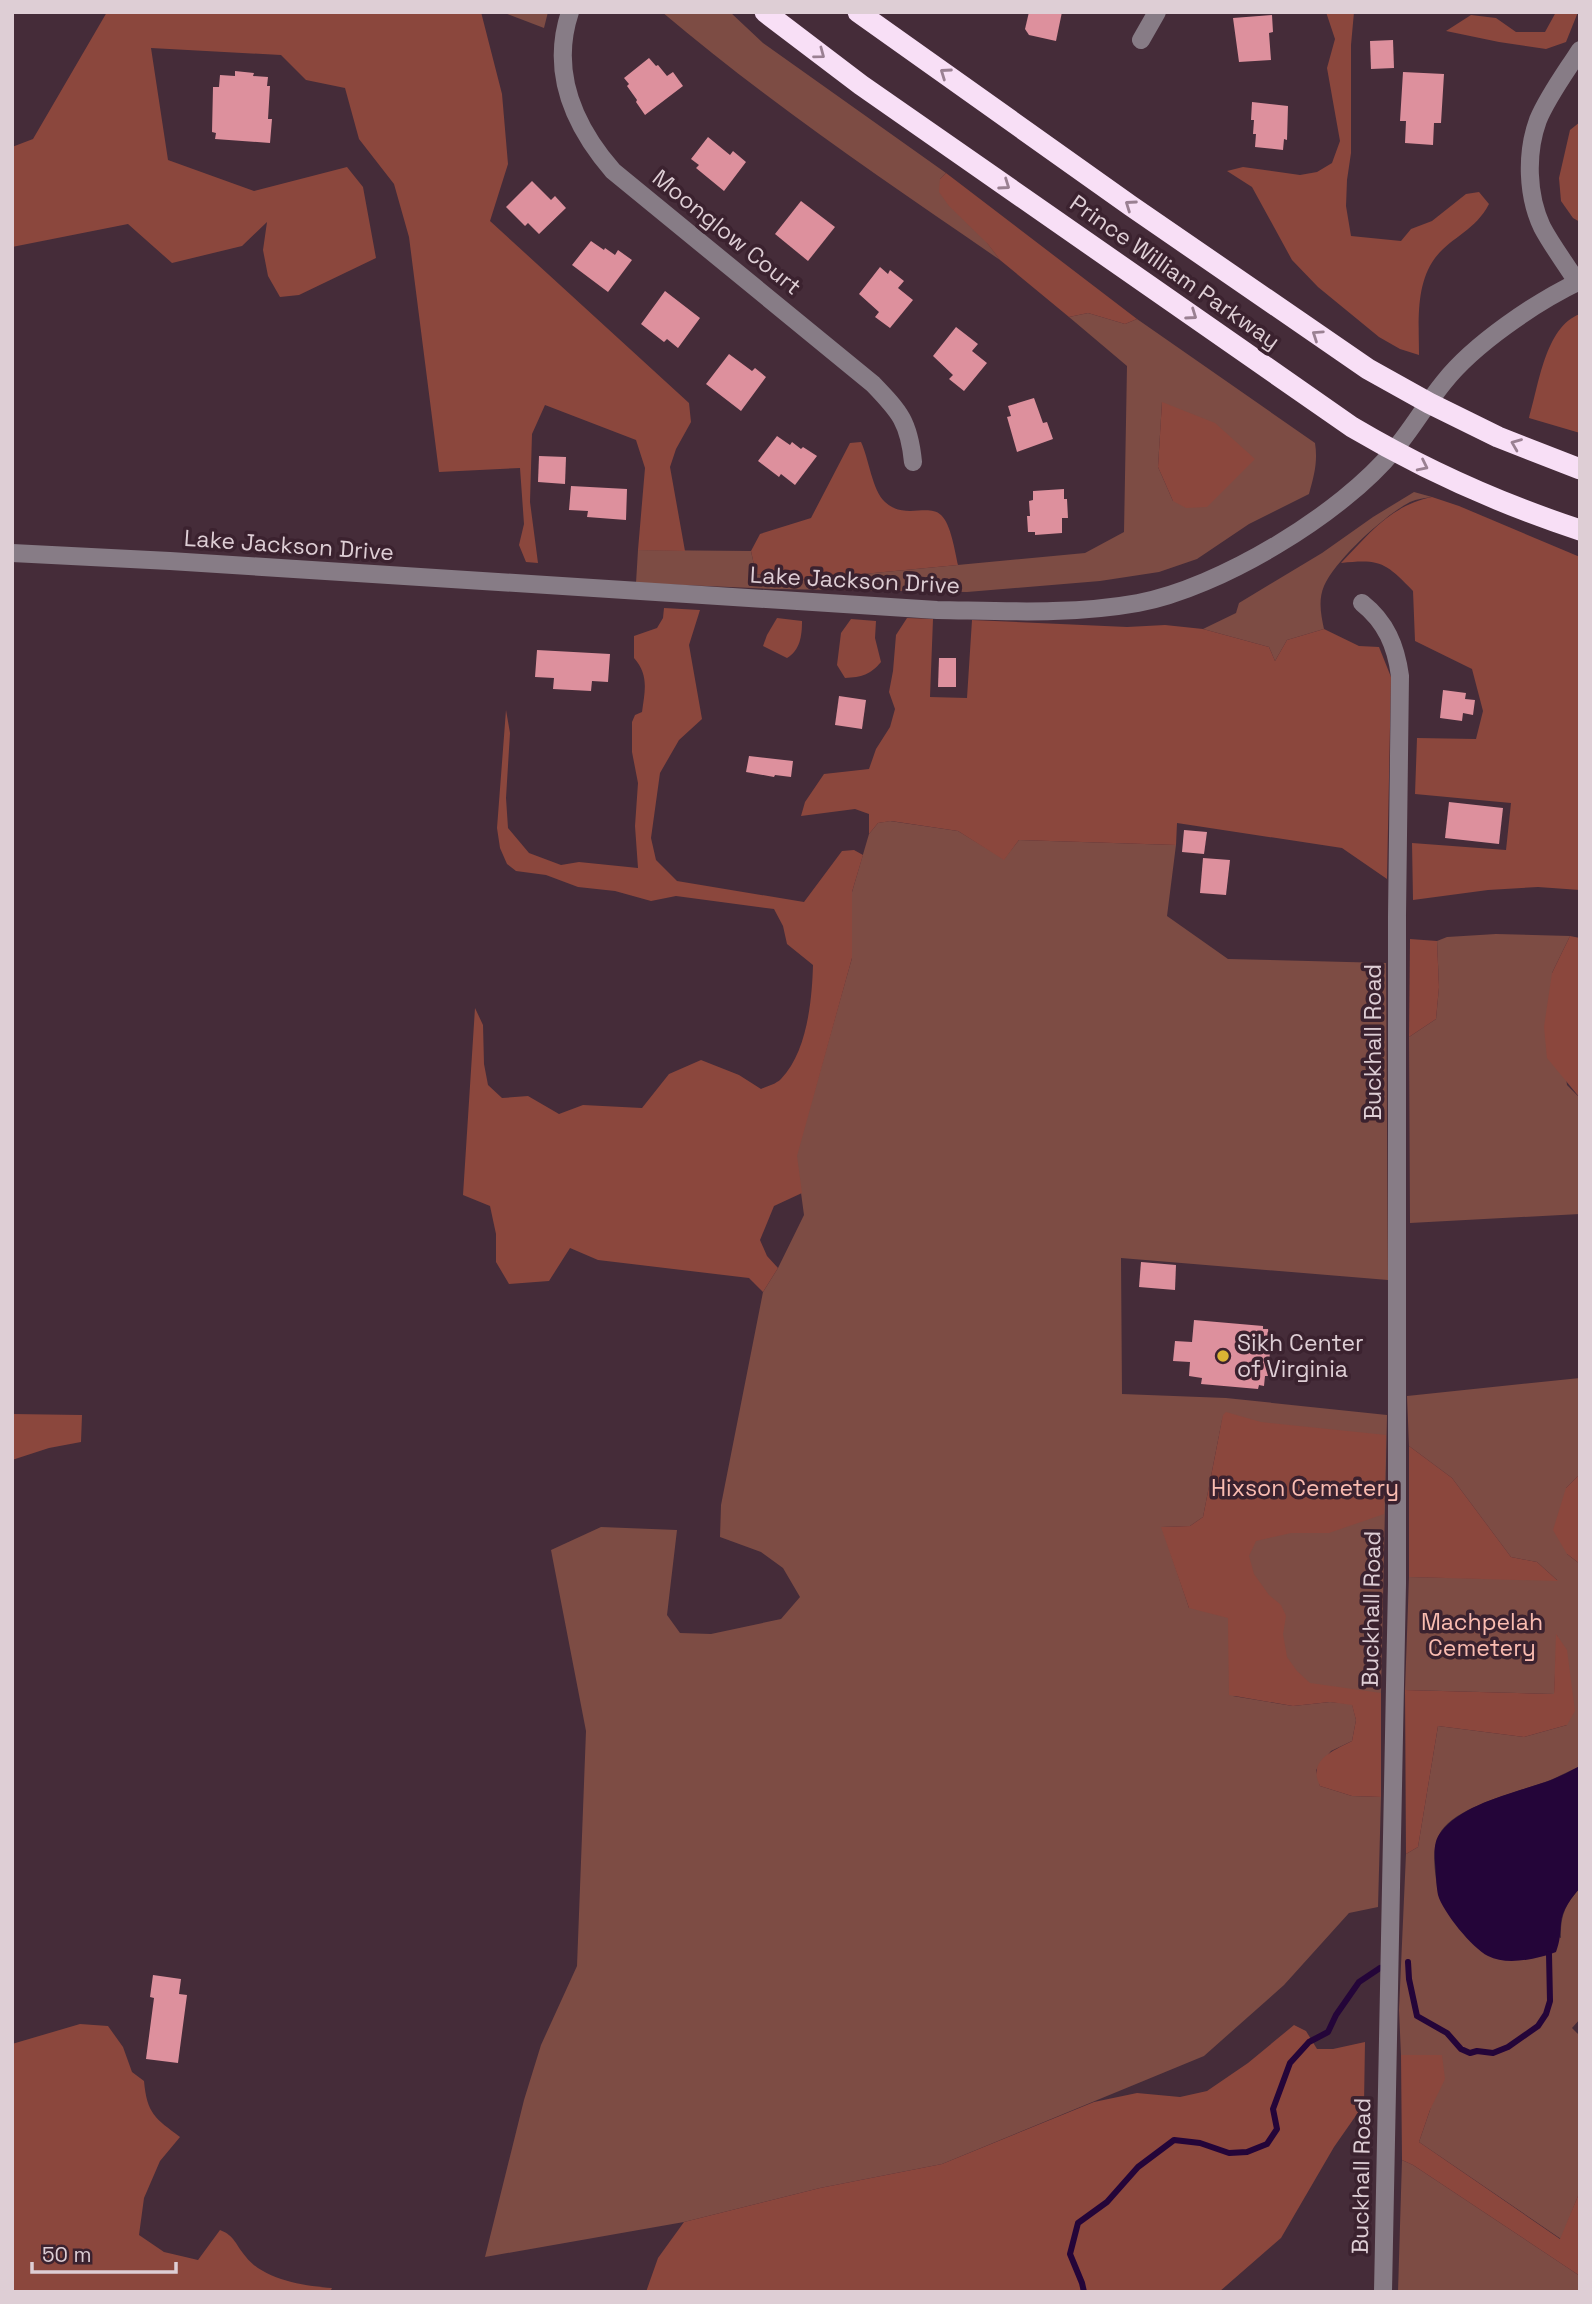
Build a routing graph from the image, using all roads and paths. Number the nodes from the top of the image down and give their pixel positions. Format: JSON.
{"nodes":[{"id":1,"x":570,"y":12,"type":"edge"},
{"id":2,"x":765,"y":12,"type":"edge"},
{"id":3,"x":858,"y":12,"type":"edge"},
{"id":4,"x":1157,"y":12,"type":"edge"},
{"id":5,"x":1141,"y":40,"type":"dead end"},
{"id":6,"x":1580,"y":50,"type":"edge"},
{"id":7,"x":1578,"y":282,"type":"edge"},
{"id":8,"x":1429,"y":403,"type":"junction"},
{"id":9,"x":1394,"y":451,"type":"junction"},
{"id":10,"x":913,"y":463,"type":"dead end"},
{"id":11,"x":1580,"y":469,"type":"edge"},
{"id":12,"x":1580,"y":530,"type":"edge"},
{"id":13,"x":12,"y":553,"type":"edge"},
{"id":14,"x":1362,"y":603,"type":"dead end"},
{"id":15,"x":1383,"y":2292,"type":"edge"}],
"edges":[{"from":1,"to":10,"type":"street","name":"Moonglow Court"},
{"from":2,"to":9,"type":"highway","name":"Prince William Parkway","one_way":true},
{"from":8,"to":3,"type":"highway","name":"Prince William Parkway","one_way":true},
{"from":4,"to":5,"type":"street"},
{"from":6,"to":7,"type":"street"},
{"from":7,"to":8,"type":"street","name":"Lake Jackson Drive"},
{"from":8,"to":9,"type":"street","name":"Lake Jackson Drive"},
{"from":11,"to":8,"type":"highway","name":"Prince William Parkway","one_way":true},
{"from":9,"to":12,"type":"highway","name":"Prince William Parkway","one_way":true},
{"from":9,"to":13,"type":"street","name":"Lake Jackson Drive"},
{"from":14,"to":15,"type":"street","name":"Buckhall Road"}]}
